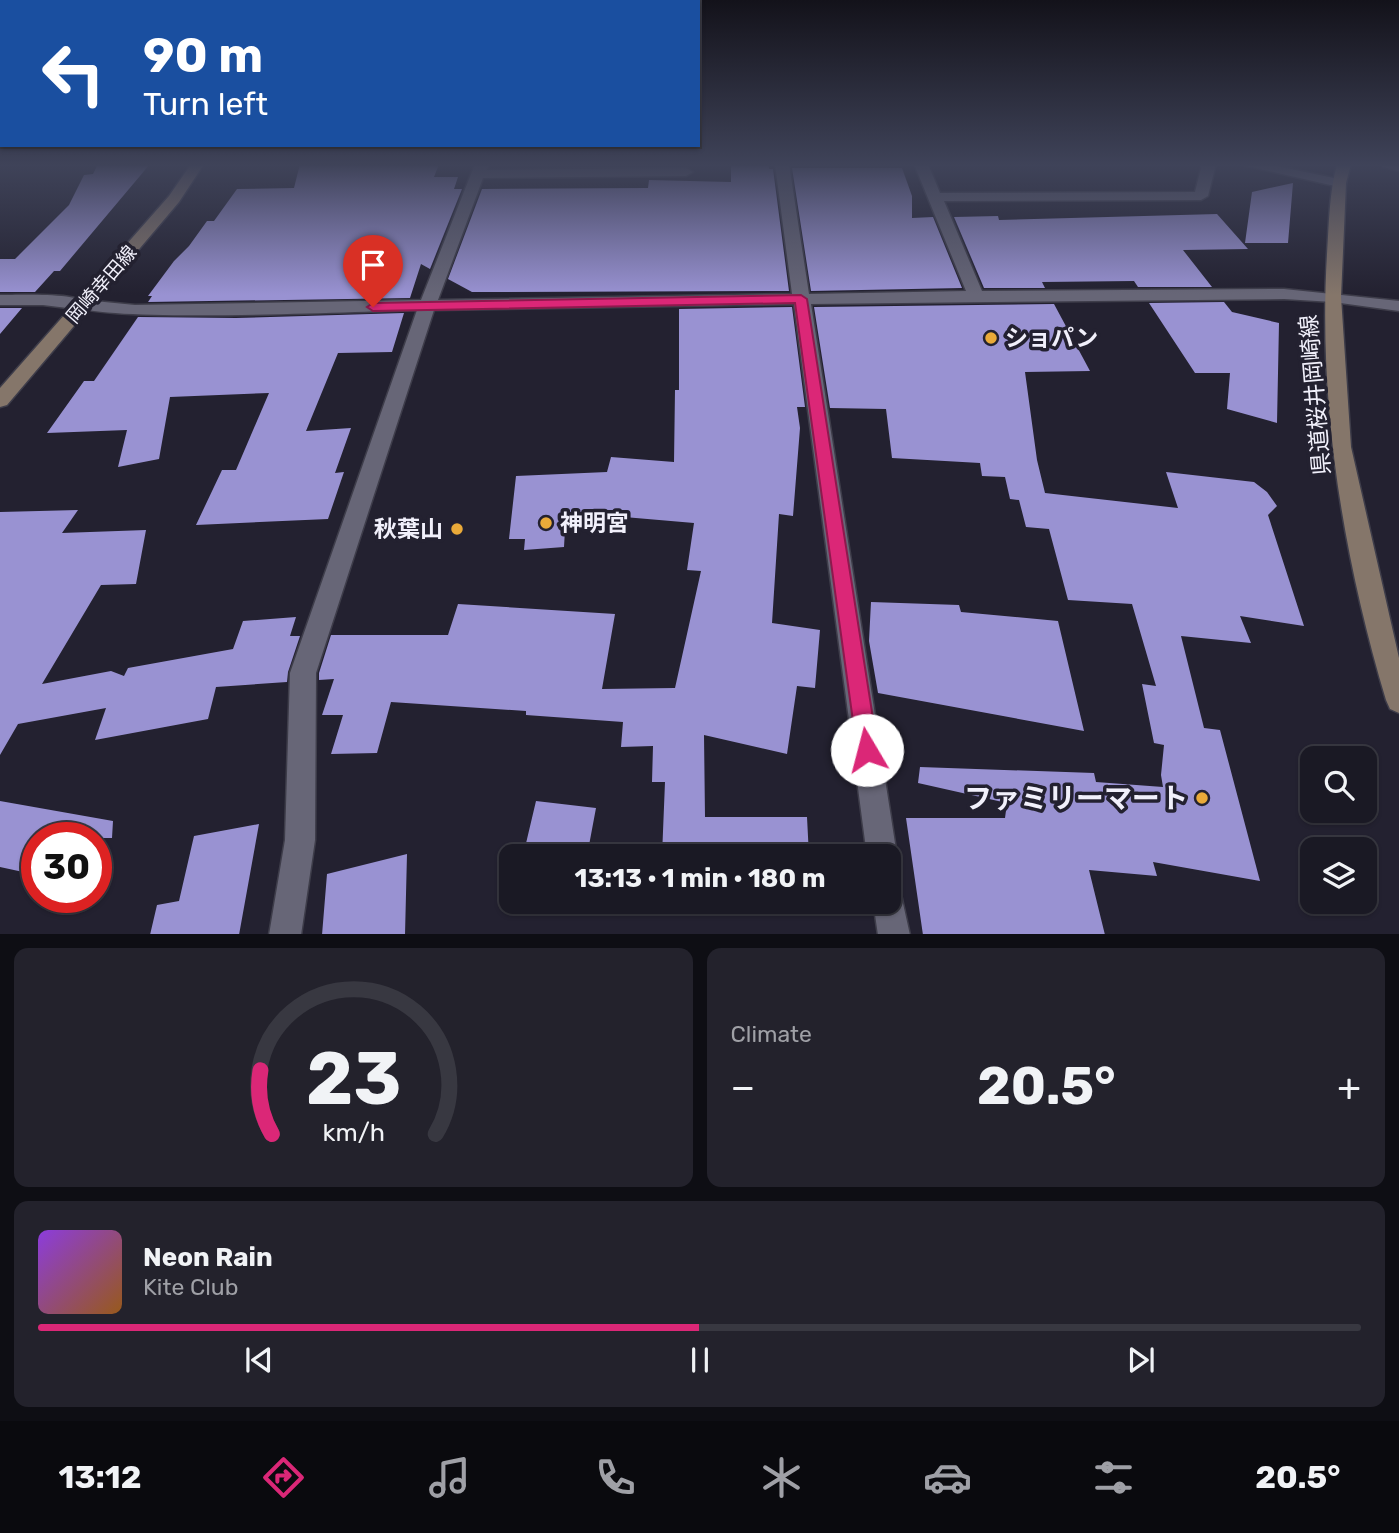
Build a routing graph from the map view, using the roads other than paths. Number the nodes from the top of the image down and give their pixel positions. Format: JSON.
{"nodes":[{"id":1,"x":167,"y":208,"type":"edge"},
{"id":2,"x":465,"y":208,"type":"edge"},
{"id":3,"x":788,"y":208,"type":"edge"},
{"id":4,"x":939,"y":208,"type":"edge"},
{"id":5,"x":1338,"y":208,"type":"edge"},
{"id":6,"x":976,"y":296,"type":"junction"},
{"id":7,"x":1334,"y":297,"type":"junction"},
{"id":8,"x":801,"y":299,"type":"junction"},
{"id":9,"x":0,"y":300,"type":"edge"},
{"id":10,"x":84,"y":304,"type":"junction"},
{"id":11,"x":427,"y":306,"type":"junction"},
{"id":12,"x":1399,"y":306,"type":"edge"},
{"id":13,"x":0,"y":400,"type":"edge"},
{"id":14,"x":1389,"y":639,"type":"edge"},
{"id":15,"x":1399,"y":700,"type":"edge"},
{"id":16,"x":881,"y":844,"type":"edge"},
{"id":17,"x":891,"y":914,"type":"edge"},
{"id":18,"x":285,"y":934,"type":"edge"},
{"id":19,"x":894,"y":934,"type":"edge"}],
"edges":[{"from":1,"to":10,"type":"main road","name":"岡崎幸田線"},
{"from":2,"to":11,"type":"street"},
{"from":3,"to":8,"type":"street"},
{"from":4,"to":6,"type":"street"},
{"from":5,"to":7,"type":"main road","name":"県道桜井岡崎線"},
{"from":6,"to":7,"type":"street"},
{"from":6,"to":8,"type":"street"},
{"from":7,"to":12,"type":"street"},
{"from":7,"to":14,"type":"main road","name":"県道桜井岡崎線"},
{"from":8,"to":11,"type":"street"},
{"from":8,"to":16,"type":"street"},
{"from":9,"to":10,"type":"street"},
{"from":10,"to":11,"type":"street"},
{"from":10,"to":13,"type":"main road","name":"岡崎幸田線"},
{"from":11,"to":18,"type":"street"},
{"from":14,"to":15,"type":"main road","name":"県道桜井岡崎線"},
{"from":17,"to":19,"type":"street"}]}
